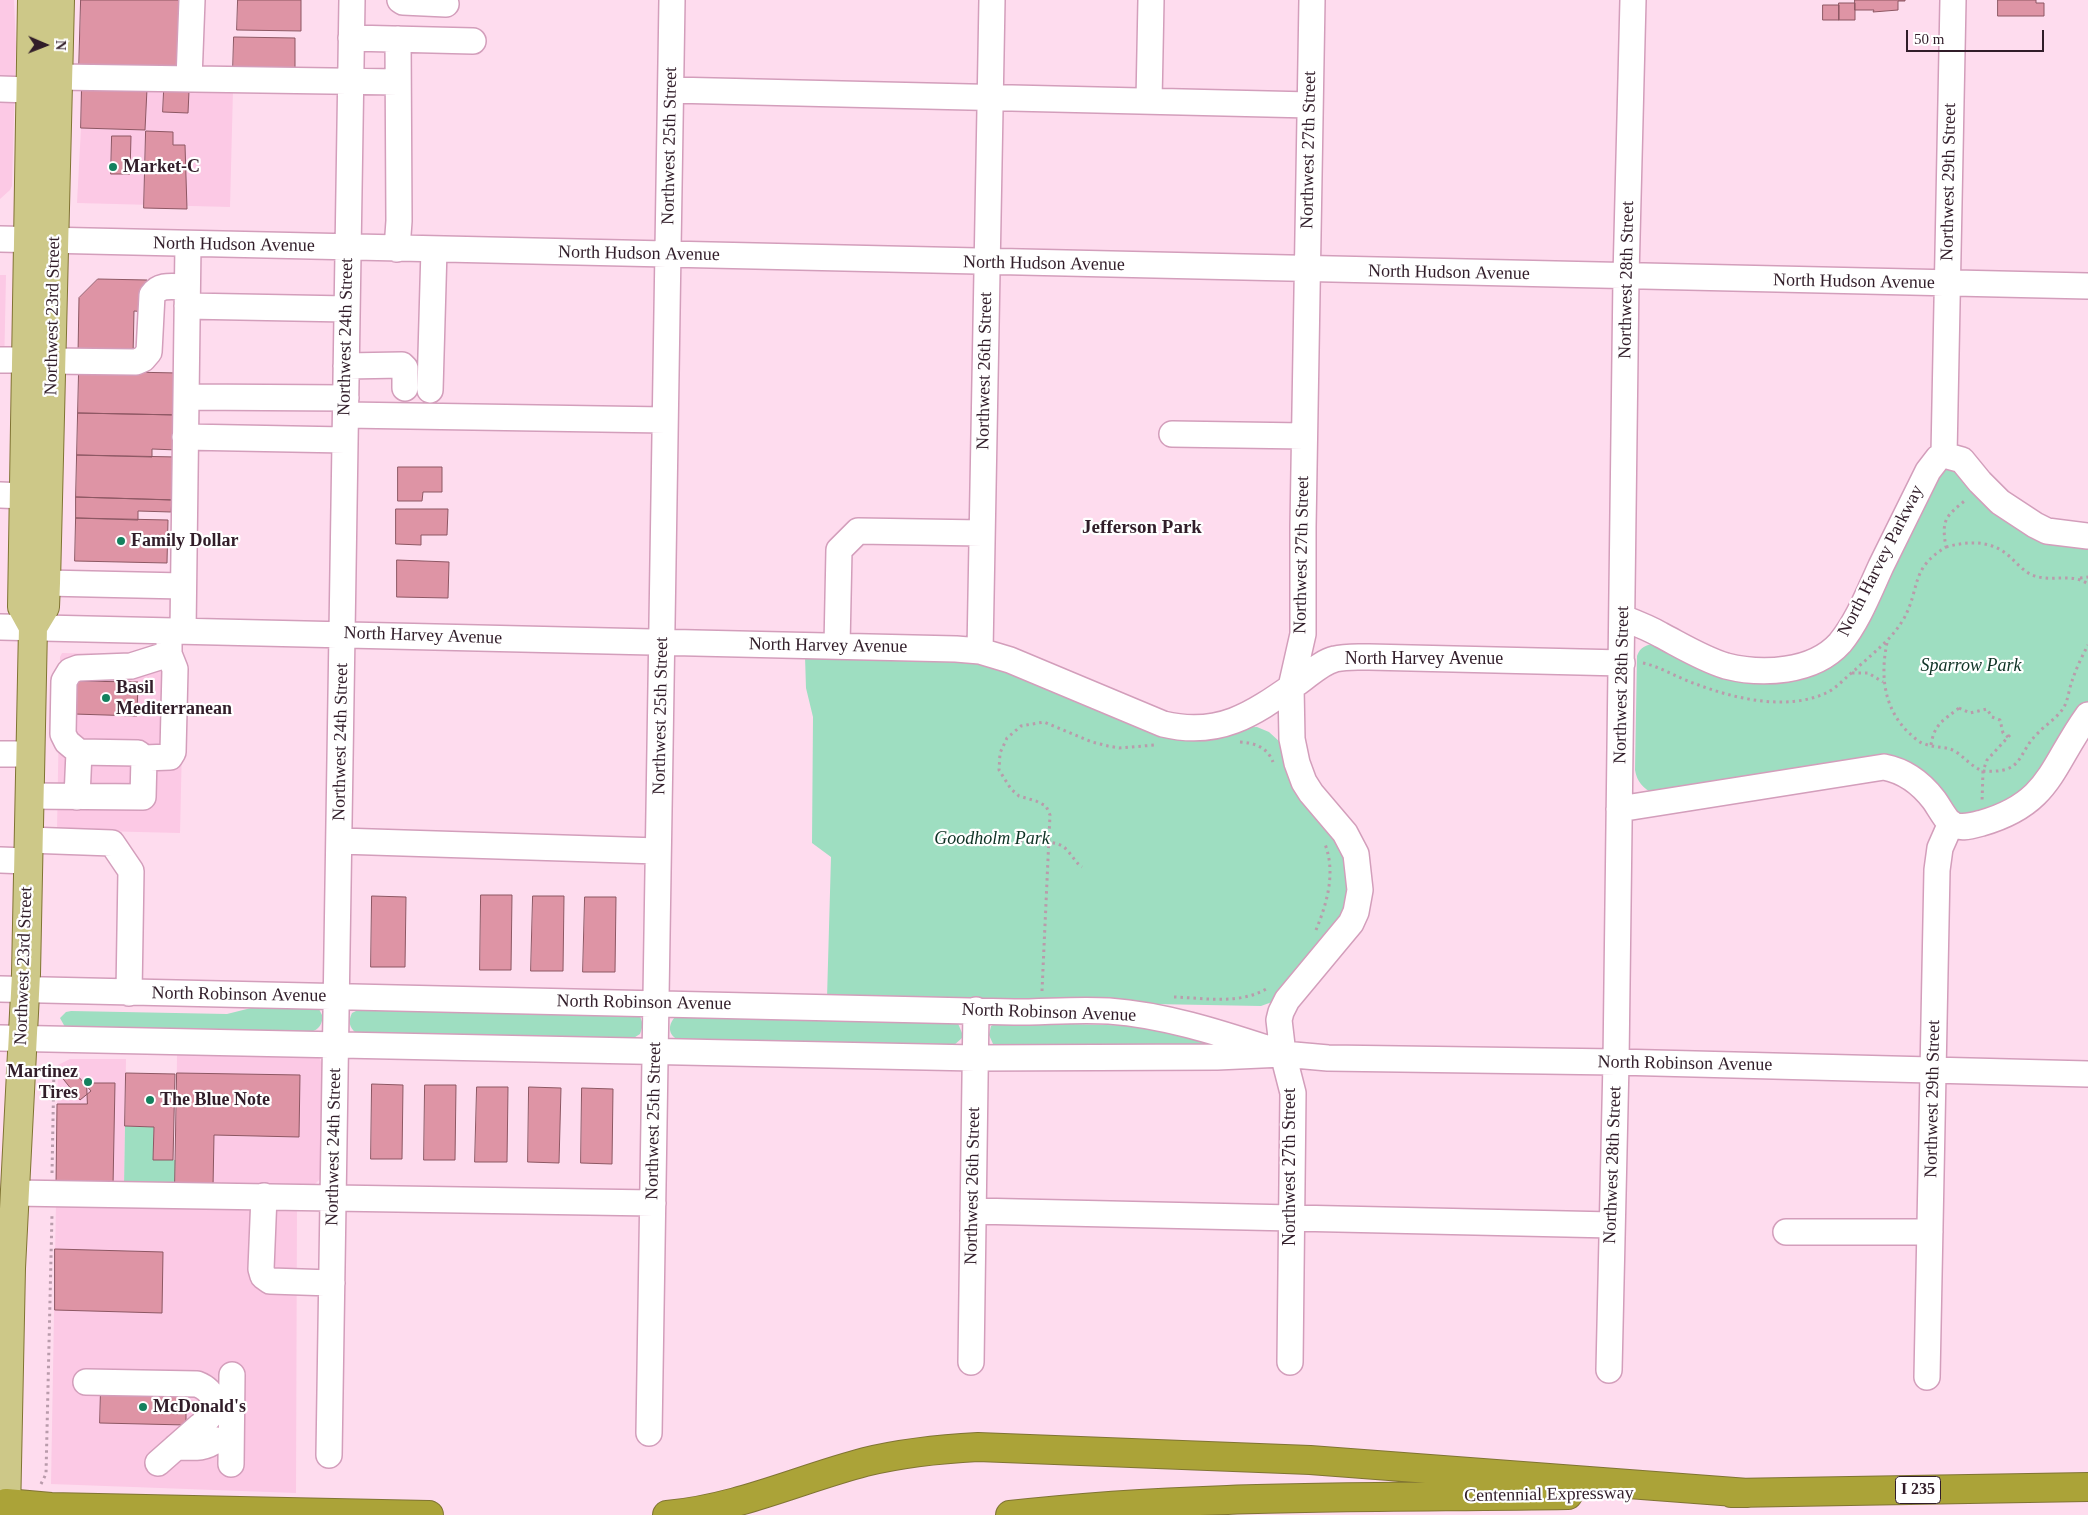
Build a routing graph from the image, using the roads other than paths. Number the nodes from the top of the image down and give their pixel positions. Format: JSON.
{"nodes":[{"id":1,"x":32,"y":0,"type":"edge"},
{"id":2,"x":60,"y":0,"type":"edge"},
{"id":3,"x":192,"y":0,"type":"edge"},
{"id":4,"x":352,"y":0,"type":"edge"},
{"id":5,"x":400,"y":0,"type":"edge"},
{"id":6,"x":672,"y":0,"type":"edge"},
{"id":7,"x":992,"y":0,"type":"edge"},
{"id":8,"x":1151,"y":0,"type":"edge"},
{"id":9,"x":1312,"y":0,"type":"edge"},
{"id":10,"x":1633,"y":0,"type":"edge"},
{"id":11,"x":1953,"y":0,"type":"edge"},
{"id":12,"x":446,"y":4,"type":"dead end"},
{"id":13,"x":351,"y":38,"type":"junction"},
{"id":14,"x":398,"y":39,"type":"junction"},
{"id":15,"x":473,"y":41,"type":"dead end"},
{"id":16,"x":58,"y":77,"type":"junction"},
{"id":17,"x":189,"y":79,"type":"junction"},
{"id":18,"x":350,"y":81,"type":"junction"},
{"id":19,"x":398,"y":82,"type":"junction"},
{"id":20,"x":0,"y":89,"type":"edge"},
{"id":21,"x":30,"y":90,"type":"junction"},
{"id":22,"x":671,"y":90,"type":"junction"},
{"id":23,"x":990,"y":97,"type":"junction"},
{"id":24,"x":1149,"y":101,"type":"junction"},
{"id":25,"x":1310,"y":105,"type":"junction"},
{"id":26,"x":0,"y":239,"type":"edge"},
{"id":27,"x":27,"y":240,"type":"junction"},
{"id":28,"x":56,"y":240,"type":"junction"},
{"id":29,"x":188,"y":244,"type":"junction"},
{"id":30,"x":348,"y":247,"type":"junction"},
{"id":31,"x":397,"y":248,"type":"junction"},
{"id":32,"x":434,"y":249,"type":"junction"},
{"id":33,"x":668,"y":255,"type":"junction"},
{"id":34,"x":987,"y":262,"type":"junction"},
{"id":35,"x":1307,"y":270,"type":"junction"},
{"id":36,"x":1626,"y":277,"type":"junction"},
{"id":37,"x":1948,"y":284,"type":"junction"},
{"id":38,"x":2088,"y":286,"type":"edge"},
{"id":39,"x":187,"y":296,"type":"junction"},
{"id":40,"x":347,"y":309,"type":"junction"},
{"id":41,"x":13,"y":360,"type":"edge"},
{"id":42,"x":52,"y":360,"type":"junction"},
{"id":43,"x":346,"y":366,"type":"junction"},
{"id":44,"x":405,"y":388,"type":"dead end"},
{"id":45,"x":430,"y":390,"type":"dead end"},
{"id":46,"x":186,"y":397,"type":"junction"},
{"id":47,"x":346,"y":407,"type":"junction"},
{"id":48,"x":665,"y":420,"type":"junction"},
{"id":49,"x":1172,"y":434,"type":"dead end"},
{"id":50,"x":1304,"y":436,"type":"junction"},
{"id":51,"x":185,"y":438,"type":"junction"},
{"id":52,"x":345,"y":440,"type":"junction"},
{"id":53,"x":1944,"y":455,"type":"junction"},
{"id":54,"x":12,"y":496,"type":"edge"},
{"id":55,"x":982,"y":533,"type":"junction"},
{"id":56,"x":2088,"y":536,"type":"edge"},
{"id":57,"x":46,"y":583,"type":"junction"},
{"id":58,"x":183,"y":586,"type":"junction"},
{"id":59,"x":1623,"y":618,"type":"junction"},
{"id":60,"x":0,"y":627,"type":"edge"},
{"id":61,"x":33,"y":628,"type":"junction"},
{"id":62,"x":343,"y":634,"type":"junction"},
{"id":63,"x":174,"y":638,"type":"junction"},
{"id":64,"x":662,"y":643,"type":"junction"},
{"id":65,"x":838,"y":646,"type":"junction"},
{"id":66,"x":980,"y":652,"type":"junction"},
{"id":67,"x":1622,"y":663,"type":"junction"},
{"id":68,"x":1291,"y":687,"type":"junction"},
{"id":69,"x":2088,"y":715,"type":"edge"},
{"id":70,"x":79,"y":752,"type":"junction"},
{"id":71,"x":0,"y":754,"type":"edge"},
{"id":72,"x":30,"y":754,"type":"junction"},
{"id":73,"x":144,"y":758,"type":"junction"},
{"id":74,"x":29,"y":796,"type":"junction"},
{"id":75,"x":77,"y":796,"type":"junction"},
{"id":76,"x":1619,"y":809,"type":"junction"},
{"id":77,"x":1951,"y":824,"type":"junction"},
{"id":78,"x":340,"y":841,"type":"junction"},
{"id":79,"x":28,"y":850,"type":"junction"},
{"id":80,"x":658,"y":851,"type":"junction"},
{"id":81,"x":0,"y":860,"type":"edge"},
{"id":82,"x":12,"y":989,"type":"edge"},
{"id":83,"x":129,"y":993,"type":"junction"},
{"id":84,"x":337,"y":997,"type":"junction"},
{"id":85,"x":656,"y":1003,"type":"junction"},
{"id":86,"x":976,"y":1010,"type":"junction"},
{"id":87,"x":11,"y":1038,"type":"edge"},
{"id":88,"x":336,"y":1045,"type":"junction"},
{"id":89,"x":655,"y":1051,"type":"junction"},
{"id":90,"x":1283,"y":1054,"type":"junction"},
{"id":91,"x":976,"y":1058,"type":"junction"},
{"id":92,"x":1616,"y":1062,"type":"junction"},
{"id":93,"x":1934,"y":1070,"type":"junction"},
{"id":94,"x":2088,"y":1074,"type":"edge"},
{"id":95,"x":14,"y":1193,"type":"junction"},
{"id":96,"x":264,"y":1196,"type":"junction"},
{"id":97,"x":333,"y":1197,"type":"junction"},
{"id":98,"x":652,"y":1203,"type":"junction"},
{"id":99,"x":973,"y":1211,"type":"junction"},
{"id":100,"x":1291,"y":1218,"type":"junction"},
{"id":101,"x":1612,"y":1225,"type":"junction"},
{"id":102,"x":1786,"y":1232,"type":"dead end"},
{"id":103,"x":1930,"y":1232,"type":"junction"},
{"id":104,"x":332,"y":1283,"type":"junction"},
{"id":105,"x":971,"y":1362,"type":"dead end"},
{"id":106,"x":1290,"y":1362,"type":"dead end"},
{"id":107,"x":1609,"y":1370,"type":"dead end"},
{"id":108,"x":232,"y":1375,"type":"dead end"},
{"id":109,"x":1928,"y":1377,"type":"dead end"},
{"id":110,"x":86,"y":1382,"type":"dead end"},
{"id":111,"x":649,"y":1432,"type":"dead end"},
{"id":112,"x":167,"y":1455,"type":"dead end"},
{"id":113,"x":329,"y":1455,"type":"dead end"},
{"id":114,"x":231,"y":1464,"type":"dead end"},
{"id":115,"x":2088,"y":1487,"type":"edge"},
{"id":116,"x":1748,"y":1493,"type":"junction"},
{"id":117,"x":4,"y":1507,"type":"edge"},
{"id":118,"x":429,"y":1515,"type":"edge"},
{"id":119,"x":667,"y":1515,"type":"edge"},
{"id":120,"x":1010,"y":1515,"type":"edge"}],
"edges":[{"from":1,"to":21,"type":"main road","name":"Northwest 23rd Street"},
{"from":2,"to":16,"type":"main road","name":"Northwest 23rd Street"},
{"from":3,"to":17,"type":"street"},
{"from":4,"to":13,"type":"street","name":"Northwest 24th Street"},
{"from":5,"to":12,"type":"street"},
{"from":6,"to":22,"type":"street","name":"Northwest 25th Street"},
{"from":7,"to":23,"type":"street","name":"Northwest 26th Street"},
{"from":8,"to":24,"type":"street"},
{"from":9,"to":25,"type":"street","name":"Northwest 27th Street"},
{"from":10,"to":36,"type":"street","name":"Northwest 28th Street"},
{"from":11,"to":37,"type":"street","name":"Northwest 29th Street"},
{"from":13,"to":14,"type":"street"},
{"from":13,"to":18,"type":"street","name":"Northwest 24th Street"},
{"from":14,"to":15,"type":"street"},
{"from":14,"to":19,"type":"street"},
{"from":16,"to":17,"type":"street"},
{"from":16,"to":28,"type":"main road","name":"Northwest 23rd Street"},
{"from":17,"to":18,"type":"street"},
{"from":18,"to":19,"type":"street"},
{"from":18,"to":30,"type":"street","name":"Northwest 24th Street"},
{"from":19,"to":31,"type":"street"},
{"from":20,"to":21,"type":"street"},
{"from":21,"to":27,"type":"main road","name":"Northwest 23rd Street"},
{"from":22,"to":23,"type":"street"},
{"from":22,"to":33,"type":"street","name":"Northwest 25th Street"},
{"from":23,"to":24,"type":"street"},
{"from":23,"to":34,"type":"street","name":"Northwest 26th Street"},
{"from":24,"to":25,"type":"street"},
{"from":25,"to":35,"type":"street","name":"Northwest 27th Street"},
{"from":26,"to":27,"type":"street","name":"North Hudson Avenue"},
{"from":27,"to":28,"type":"street","name":"North Hudson Avenue"},
{"from":27,"to":41,"type":"main road","name":"Northwest 23rd Street"},
{"from":28,"to":29,"type":"street","name":"North Hudson Avenue"},
{"from":28,"to":42,"type":"main road","name":"Northwest 23rd Street"},
{"from":29,"to":30,"type":"street","name":"North Hudson Avenue"},
{"from":29,"to":39,"type":"street"},
{"from":30,"to":31,"type":"street","name":"North Hudson Avenue"},
{"from":30,"to":40,"type":"street","name":"Northwest 24th Street"},
{"from":31,"to":32,"type":"street","name":"North Hudson Avenue"},
{"from":32,"to":33,"type":"street","name":"North Hudson Avenue"},
{"from":32,"to":45,"type":"street"},
{"from":33,"to":34,"type":"street","name":"North Hudson Avenue"},
{"from":33,"to":48,"type":"street","name":"Northwest 25th Street"},
{"from":34,"to":35,"type":"street","name":"North Hudson Avenue"},
{"from":34,"to":55,"type":"street","name":"Northwest 26th Street"},
{"from":35,"to":36,"type":"street","name":"North Hudson Avenue"},
{"from":35,"to":50,"type":"street","name":"Northwest 27th Street"},
{"from":36,"to":37,"type":"street","name":"North Hudson Avenue"},
{"from":36,"to":59,"type":"street","name":"Northwest 28th Street"},
{"from":37,"to":38,"type":"street","name":"North Hudson Avenue"},
{"from":37,"to":53,"type":"street","name":"Northwest 29th Street"},
{"from":39,"to":40,"type":"street"},
{"from":39,"to":42,"type":"street"},
{"from":39,"to":46,"type":"street"},
{"from":40,"to":43,"type":"street","name":"Northwest 24th Street"},
{"from":41,"to":54,"type":"main road","name":"Northwest 23rd Street"},
{"from":42,"to":57,"type":"main road","name":"Northwest 23rd Street"},
{"from":43,"to":44,"type":"street"},
{"from":43,"to":47,"type":"street","name":"Northwest 24th Street"},
{"from":46,"to":47,"type":"street"},
{"from":46,"to":51,"type":"street"},
{"from":47,"to":48,"type":"street"},
{"from":47,"to":52,"type":"street","name":"Northwest 24th Street"},
{"from":48,"to":64,"type":"street","name":"Northwest 25th Street"},
{"from":49,"to":50,"type":"street"},
{"from":50,"to":68,"type":"street","name":"Northwest 27th Street"},
{"from":51,"to":52,"type":"street"},
{"from":51,"to":58,"type":"street"},
{"from":52,"to":62,"type":"street","name":"Northwest 24th Street"},
{"from":53,"to":56,"type":"street"},
{"from":53,"to":59,"type":"street","name":"North Harvey Parkway"},
{"from":54,"to":61,"type":"main road","name":"Northwest 23rd Street"},
{"from":55,"to":65,"type":"street"},
{"from":55,"to":66,"type":"street","name":"Northwest 26th Street"},
{"from":57,"to":58,"type":"street"},
{"from":57,"to":61,"type":"main road","name":"Northwest 23rd Street"},
{"from":58,"to":63,"type":"street"},
{"from":59,"to":67,"type":"street","name":"Northwest 28th Street"},
{"from":60,"to":61,"type":"street","name":"North Harvey Avenue"},
{"from":61,"to":63,"type":"street","name":"North Harvey Avenue"},
{"from":61,"to":72,"type":"main road","name":"Northwest 23rd Street"},
{"from":62,"to":63,"type":"street","name":"North Harvey Avenue"},
{"from":62,"to":64,"type":"street","name":"North Harvey Avenue"},
{"from":62,"to":78,"type":"street","name":"Northwest 24th Street"},
{"from":63,"to":70,"type":"street"},
{"from":63,"to":73,"type":"street"},
{"from":64,"to":65,"type":"street","name":"North Harvey Avenue"},
{"from":64,"to":80,"type":"street","name":"Northwest 25th Street"},
{"from":65,"to":66,"type":"street","name":"North Harvey Avenue"},
{"from":66,"to":68,"type":"street","name":"North Harvey Avenue"},
{"from":67,"to":68,"type":"street","name":"North Harvey Avenue"},
{"from":67,"to":76,"type":"street","name":"Northwest 28th Street"},
{"from":68,"to":90,"type":"street","name":"Northwest 27th Street"},
{"from":69,"to":77,"type":"street"},
{"from":70,"to":73,"type":"street"},
{"from":70,"to":75,"type":"street"},
{"from":71,"to":72,"type":"street"},
{"from":72,"to":74,"type":"main road","name":"Northwest 23rd Street"},
{"from":73,"to":75,"type":"street"},
{"from":74,"to":75,"type":"street"},
{"from":74,"to":79,"type":"main road","name":"Northwest 23rd Street"},
{"from":76,"to":77,"type":"street"},
{"from":76,"to":92,"type":"street","name":"Northwest 28th Street"},
{"from":77,"to":93,"type":"street","name":"Northwest 29th Street"},
{"from":78,"to":80,"type":"street"},
{"from":78,"to":84,"type":"street","name":"Northwest 24th Street"},
{"from":79,"to":81,"type":"street"},
{"from":79,"to":82,"type":"main road","name":"Northwest 23rd Street"},
{"from":79,"to":83,"type":"street"},
{"from":80,"to":85,"type":"street","name":"Northwest 25th Street"},
{"from":82,"to":83,"type":"street","name":"North Robinson Avenue"},
{"from":82,"to":87,"type":"main road","name":"Northwest 23rd Street"},
{"from":83,"to":84,"type":"street","name":"North Robinson Avenue"},
{"from":84,"to":85,"type":"street","name":"North Robinson Avenue"},
{"from":84,"to":88,"type":"street","name":"Northwest 24th Street"},
{"from":85,"to":86,"type":"street","name":"North Robinson Avenue"},
{"from":85,"to":89,"type":"street","name":"Northwest 25th Street"},
{"from":86,"to":90,"type":"street","name":"North Robinson Avenue"},
{"from":86,"to":91,"type":"street","name":"Northwest 26th Street"},
{"from":87,"to":88,"type":"street","name":"North Robinson Avenue"},
{"from":87,"to":95,"type":"main road","name":"Northwest 23rd Street"},
{"from":88,"to":89,"type":"street","name":"North Robinson Avenue"},
{"from":88,"to":97,"type":"street","name":"Northwest 24th Street"},
{"from":89,"to":91,"type":"street","name":"North Robinson Avenue"},
{"from":89,"to":98,"type":"street","name":"Northwest 25th Street"},
{"from":90,"to":91,"type":"street","name":"North Robinson Avenue"},
{"from":90,"to":92,"type":"street","name":"North Robinson Avenue"},
{"from":90,"to":100,"type":"street","name":"Northwest 27th Street"},
{"from":91,"to":99,"type":"street","name":"Northwest 26th Street"},
{"from":92,"to":93,"type":"street","name":"North Robinson Avenue"},
{"from":92,"to":101,"type":"street","name":"Northwest 28th Street"},
{"from":93,"to":94,"type":"street","name":"North Robinson Avenue"},
{"from":93,"to":103,"type":"street","name":"Northwest 29th Street"},
{"from":95,"to":96,"type":"street"},
{"from":95,"to":117,"type":"main road","name":"Northwest 23rd Street"},
{"from":96,"to":97,"type":"street"},
{"from":96,"to":104,"type":"street"},
{"from":97,"to":98,"type":"street"},
{"from":97,"to":104,"type":"street","name":"Northwest 24th Street"},
{"from":98,"to":111,"type":"street","name":"Northwest 25th Street"},
{"from":99,"to":100,"type":"street"},
{"from":99,"to":105,"type":"street","name":"Northwest 26th Street"},
{"from":100,"to":101,"type":"street"},
{"from":100,"to":106,"type":"street","name":"Northwest 27th Street"},
{"from":101,"to":107,"type":"street","name":"Northwest 28th Street"},
{"from":102,"to":103,"type":"street"},
{"from":103,"to":109,"type":"street","name":"Northwest 29th Street"},
{"from":104,"to":113,"type":"street","name":"Northwest 24th Street"},
{"from":108,"to":114,"type":"street"},
{"from":110,"to":112,"type":"street"},
{"from":115,"to":116,"type":"highway","name":"Centennial Expressway","number":"I 235"},
{"from":116,"to":119,"type":"highway"},
{"from":116,"to":120,"type":"highway","name":"Centennial Expressway","number":"I 235"},
{"from":117,"to":118,"type":"highway"}]}
